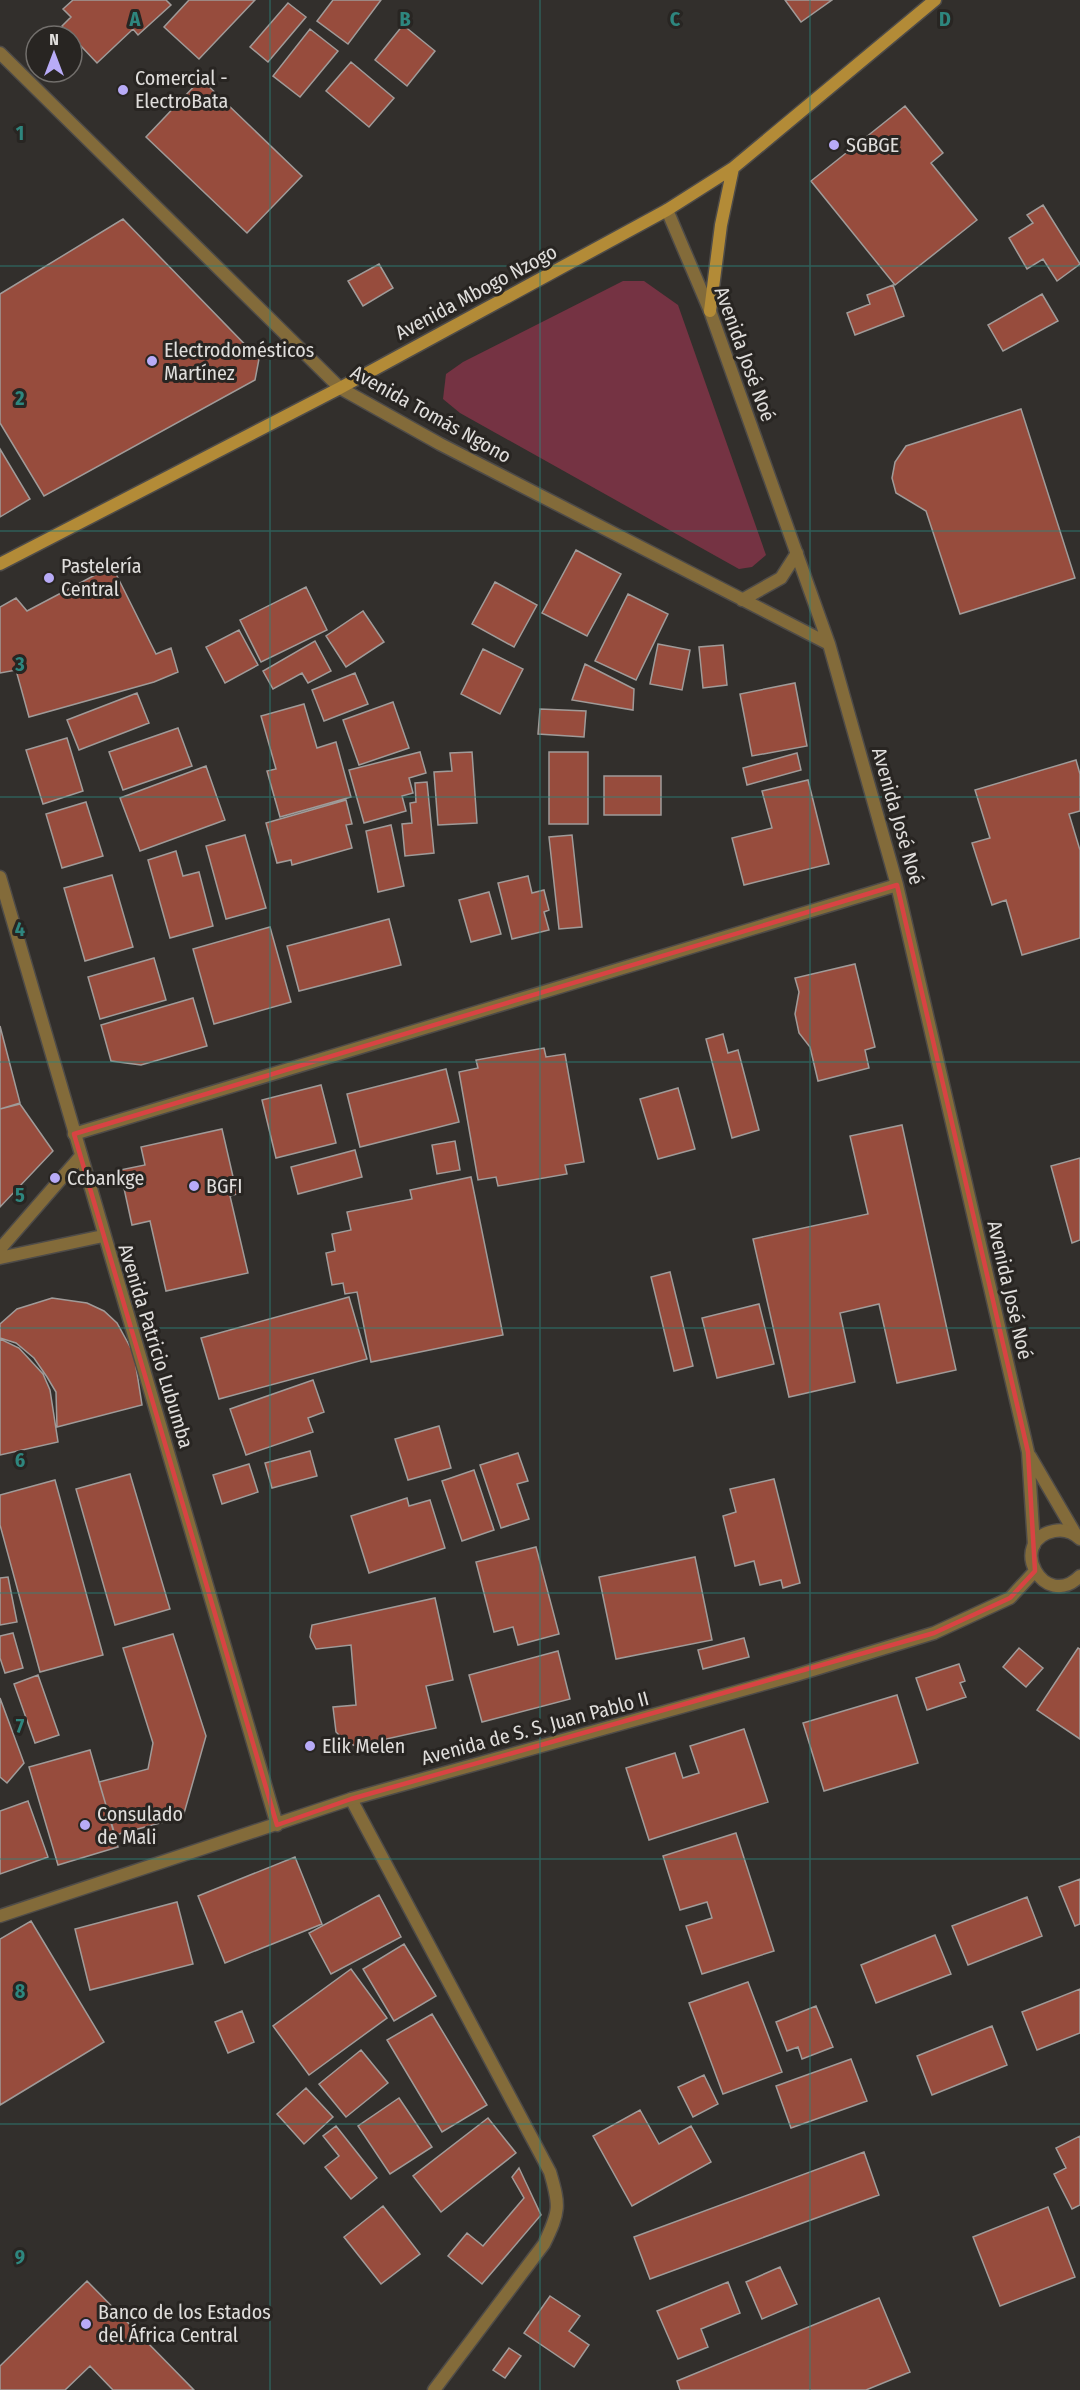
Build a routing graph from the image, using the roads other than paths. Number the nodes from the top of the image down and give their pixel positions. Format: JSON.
{"nodes":[{"id":1,"x":935,"y":0,"type":"edge"},
{"id":2,"x":0,"y":52,"type":"edge"},
{"id":3,"x":733,"y":168,"type":"junction"},
{"id":4,"x":667,"y":210,"type":"junction"},
{"id":5,"x":710,"y":311,"type":"junction"},
{"id":6,"x":340,"y":388,"type":"junction"},
{"id":7,"x":797,"y":553,"type":"junction"},
{"id":8,"x":0,"y":564,"type":"edge"},
{"id":9,"x":742,"y":600,"type":"junction"},
{"id":10,"x":829,"y":644,"type":"junction"},
{"id":11,"x":0,"y":877,"type":"edge"},
{"id":12,"x":897,"y":885,"type":"junction"},
{"id":13,"x":74,"y":1134,"type":"junction"},
{"id":14,"x":80,"y":1156,"type":"junction"},
{"id":15,"x":103,"y":1236,"type":"junction"},
{"id":16,"x":0,"y":1249,"type":"edge"},
{"id":17,"x":0,"y":1258,"type":"edge"},
{"id":18,"x":1028,"y":1452,"type":"junction"},
{"id":19,"x":1078,"y":1537,"type":"edge"},
{"id":20,"x":1034,"y":1545,"type":"junction"},
{"id":21,"x":1035,"y":1571,"type":"junction"},
{"id":22,"x":1078,"y":1580,"type":"edge"},
{"id":23,"x":351,"y":1799,"type":"junction"},
{"id":24,"x":277,"y":1825,"type":"junction"},
{"id":25,"x":0,"y":1916,"type":"edge"},
{"id":26,"x":434,"y":2390,"type":"edge"}],
"edges":[{"from":1,"to":3,"type":"main road","name":"Avenida Mbogo Nzogo"},
{"from":2,"to":6,"type":"street","name":"Avenida Tomás Ngono"},
{"from":3,"to":4,"type":"main road","name":"Avenida Mbogo Nzogo"},
{"from":3,"to":5,"type":"main road"},
{"from":4,"to":5,"type":"street","name":"Avenida José Noé"},
{"from":4,"to":6,"type":"main road","name":"Avenida Mbogo Nzogo"},
{"from":5,"to":7,"type":"street","name":"Avenida José Noé"},
{"from":6,"to":8,"type":"main road","name":"Avenida Mbogo Nzogo"},
{"from":6,"to":9,"type":"street","name":"Avenida Tomás Ngono"},
{"from":7,"to":9,"type":"street"},
{"from":7,"to":10,"type":"street","name":"Avenida José Noé"},
{"from":9,"to":10,"type":"street","name":"Avenida Tomás Ngono"},
{"from":10,"to":12,"type":"street","name":"Avenida José Noé"},
{"from":11,"to":13,"type":"street","name":"Avenida Patricio Lubumba"},
{"from":12,"to":13,"type":"street"},
{"from":12,"to":18,"type":"street","name":"Avenida José Noé"},
{"from":13,"to":14,"type":"street","name":"Avenida Patricio Lubumba"},
{"from":14,"to":15,"type":"street","name":"Avenida Patricio Lubumba"},
{"from":14,"to":16,"type":"street"},
{"from":15,"to":17,"type":"street"},
{"from":15,"to":24,"type":"street","name":"Avenida Patricio Lubumba"},
{"from":18,"to":19,"type":"street","name":"Avenida José Noé"},
{"from":18,"to":20,"type":"street","name":"Avenida José Noé"},
{"from":19,"to":20,"type":"street"},
{"from":20,"to":21,"type":"street","name":"Avenida José Noé"},
{"from":21,"to":22,"type":"street"},
{"from":21,"to":23,"type":"street","name":"Avenida de S. S. Juan Pablo II"},
{"from":23,"to":24,"type":"street","name":"Avenida de S. S. Juan Pablo II"},
{"from":23,"to":26,"type":"street"},
{"from":24,"to":25,"type":"street","name":"Avenida de S. S. Juan Pablo II"}]}
